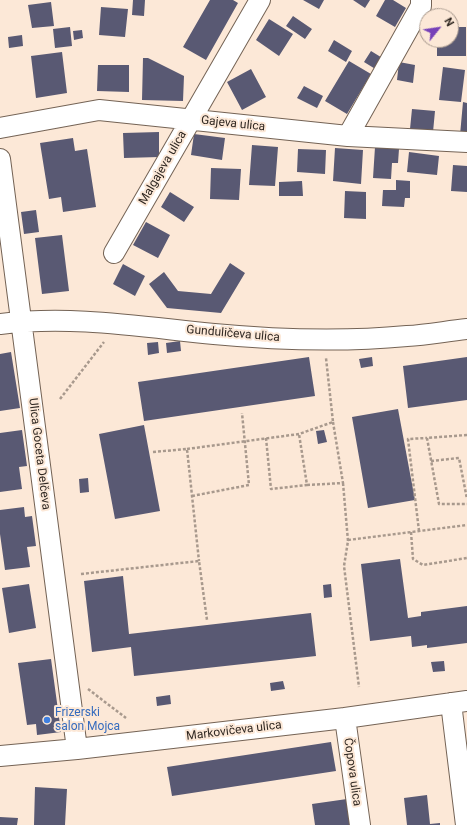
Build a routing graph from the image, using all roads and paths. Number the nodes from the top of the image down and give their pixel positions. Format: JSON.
{"nodes":[{"id":1,"x":260,"y":0,"type":"edge"},
{"id":2,"x":422,"y":0,"type":"edge"},
{"id":3,"x":191,"y":120,"type":"junction"},
{"id":4,"x":0,"y":128,"type":"edge"},
{"id":5,"x":348,"y":136,"type":"junction"},
{"id":6,"x":467,"y":142,"type":"edge"},
{"id":7,"x":0,"y":159,"type":"edge"},
{"id":8,"x":114,"y":253,"type":"dead end"},
{"id":9,"x":22,"y":321,"type":"junction"},
{"id":10,"x":0,"y":324,"type":"edge"},
{"id":11,"x":467,"y":329,"type":"edge"},
{"id":12,"x":105,"y":341,"type":"dead end"},
{"id":13,"x":325,"y":350,"type":"dead end"},
{"id":14,"x":60,"y":399,"type":"dead end"},
{"id":15,"x":242,"y":413,"type":"dead end"},
{"id":16,"x":333,"y":422,"type":"junction"},
{"id":17,"x":299,"y":434,"type":"junction"},
{"id":18,"x":467,"y":435,"type":"edge"},
{"id":19,"x":266,"y":438,"type":"junction"},
{"id":20,"x":427,"y":438,"type":"junction"},
{"id":21,"x":245,"y":441,"type":"junction"},
{"id":22,"x":187,"y":448,"type":"junction"},
{"id":23,"x":153,"y":452,"type":"dead end"},
{"id":24,"x":431,"y":461,"type":"junction"},
{"id":25,"x":344,"y":483,"type":"junction"},
{"id":26,"x":307,"y":485,"type":"junction"},
{"id":27,"x":192,"y":496,"type":"junction"},
{"id":28,"x":467,"y":500,"type":"edge"},
{"id":29,"x":467,"y":504,"type":"edge"},
{"id":30,"x":467,"y":525,"type":"edge"},
{"id":31,"x":420,"y":531,"type":"junction"},
{"id":32,"x":411,"y":532,"type":"junction"},
{"id":33,"x":348,"y":540,"type":"junction"},
{"id":34,"x":467,"y":558,"type":"edge"},
{"id":35,"x":199,"y":561,"type":"junction"},
{"id":36,"x":81,"y":574,"type":"dead end"},
{"id":37,"x":208,"y":620,"type":"dead end"},
{"id":38,"x":84,"y":686,"type":"dead end"},
{"id":39,"x":360,"y":687,"type":"dead end"},
{"id":40,"x":459,"y":702,"type":"edge"},
{"id":41,"x":126,"y":718,"type":"dead end"},
{"id":42,"x":344,"y":718,"type":"junction"},
{"id":43,"x":77,"y":749,"type":"junction"},
{"id":44,"x":0,"y":756,"type":"edge"},
{"id":45,"x":360,"y":825,"type":"edge"},
{"id":46,"x":466,"y":825,"type":"edge"}],
"edges":[{"from":1,"to":3,"type":"street","name":"Malgajeva ulica"},
{"from":2,"to":5,"type":"street"},
{"from":3,"to":4,"type":"street","name":"Gajeva ulica"},
{"from":3,"to":5,"type":"street","name":"Gajeva ulica"},
{"from":3,"to":8,"type":"street","name":"Malgajeva ulica"},
{"from":5,"to":6,"type":"street","name":"Gajeva ulica"},
{"from":7,"to":9,"type":"street","name":"Ulica Goceta Delčeva"},
{"from":9,"to":10,"type":"street","name":"Gunduličeva ulica"},
{"from":9,"to":11,"type":"street","name":"Gunduličeva ulica"},
{"from":9,"to":43,"type":"street","name":"Ulica Goceta Delčeva"},
{"from":12,"to":14,"type":"path"},
{"from":13,"to":16,"type":"path"},
{"from":15,"to":21,"type":"path"},
{"from":16,"to":17,"type":"path"},
{"from":16,"to":25,"type":"path"},
{"from":17,"to":19,"type":"path"},
{"from":17,"to":26,"type":"path"},
{"from":18,"to":20,"type":"path"},
{"from":19,"to":21,"type":"path"},
{"from":19,"to":26,"type":"path"},
{"from":20,"to":24,"type":"path"},
{"from":20,"to":31,"type":"path"},
{"from":21,"to":22,"type":"path"},
{"from":21,"to":27,"type":"path"},
{"from":22,"to":23,"type":"path"},
{"from":22,"to":27,"type":"path"},
{"from":24,"to":28,"type":"path"},
{"from":24,"to":29,"type":"path"},
{"from":25,"to":26,"type":"path"},
{"from":25,"to":33,"type":"path"},
{"from":27,"to":35,"type":"path"},
{"from":30,"to":31,"type":"path"},
{"from":31,"to":32,"type":"path"},
{"from":32,"to":33,"type":"path"},
{"from":32,"to":34,"type":"path"},
{"from":33,"to":39,"type":"path"},
{"from":35,"to":36,"type":"path"},
{"from":35,"to":37,"type":"path"},
{"from":38,"to":41,"type":"path"},
{"from":40,"to":42,"type":"street","name":"Markovičeva ulica"},
{"from":40,"to":46,"type":"street"},
{"from":42,"to":43,"type":"street","name":"Markovičeva ulica"},
{"from":42,"to":45,"type":"street","name":"Čopova ulica"},
{"from":43,"to":44,"type":"street","name":"Markovičeva ulica"}]}
